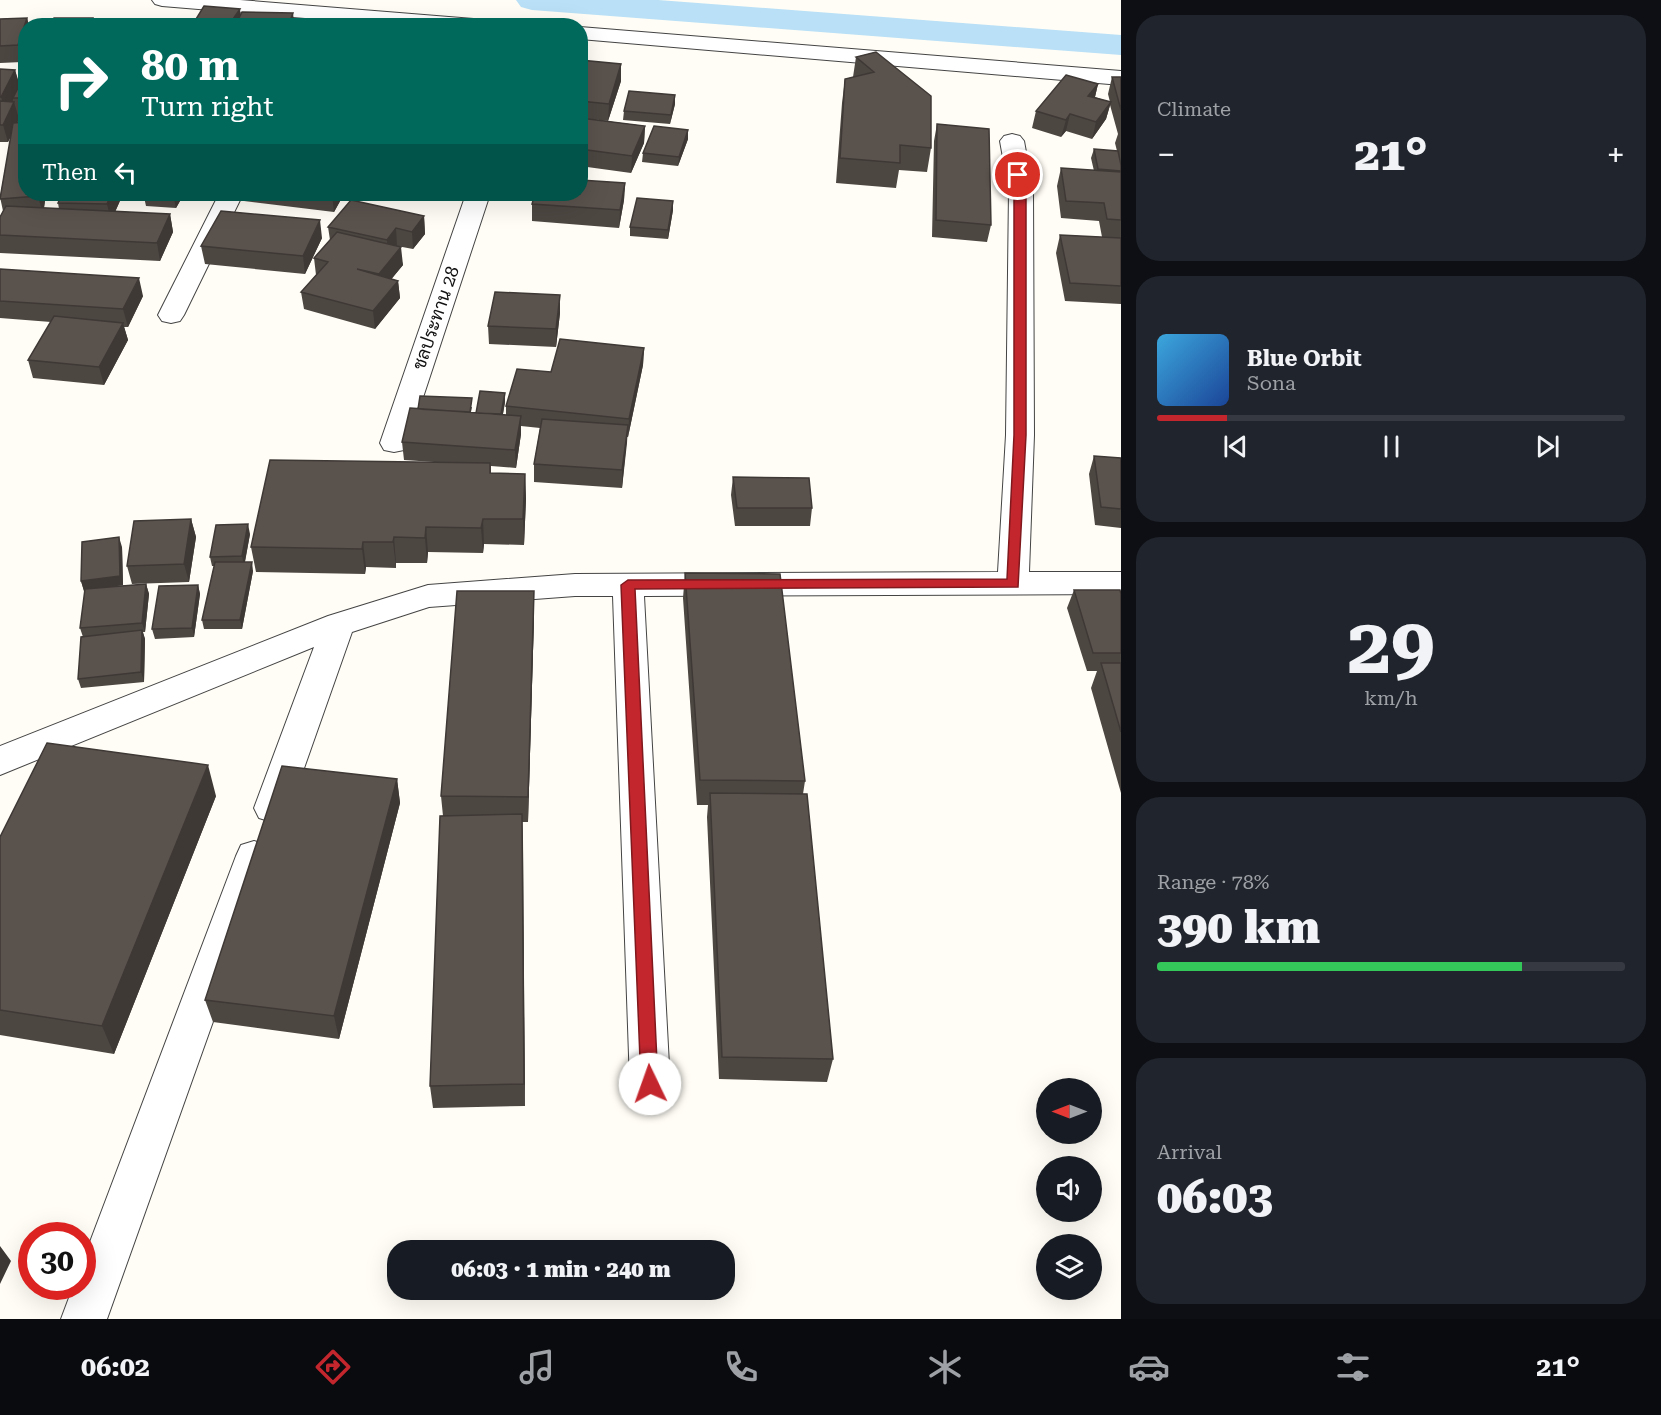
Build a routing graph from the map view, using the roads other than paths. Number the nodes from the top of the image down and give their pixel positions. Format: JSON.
{"nodes":[{"id":1,"x":162,"y":0,"type":"edge"},
{"id":2,"x":309,"y":18,"type":"edge"},
{"id":3,"x":588,"y":34,"type":"edge"},
{"id":4,"x":1121,"y":78,"type":"edge"},
{"id":5,"x":1012,"y":141,"type":"dead end"},
{"id":6,"x":228,"y":201,"type":"edge"},
{"id":7,"x":476,"y":201,"type":"edge"},
{"id":8,"x":171,"y":315,"type":"dead end"},
{"id":9,"x":394,"y":443,"type":"dead end"},
{"id":10,"x":1121,"y":583,"type":"edge"},
{"id":11,"x":1013,"y":584,"type":"junction"},
{"id":12,"x":628,"y":585,"type":"junction"},
{"id":13,"x":339,"y":624,"type":"junction"},
{"id":14,"x":0,"y":761,"type":"edge"},
{"id":15,"x":650,"y":1084,"type":"dead end"},
{"id":16,"x":84,"y":1319,"type":"edge"}],
"edges":[{"from":1,"to":2,"type":"street"},
{"from":3,"to":4,"type":"street"},
{"from":5,"to":11,"type":"street"},
{"from":6,"to":8,"type":"street"},
{"from":7,"to":9,"type":"street","name":"ชลประทาน 28"},
{"from":10,"to":11,"type":"street"},
{"from":11,"to":12,"type":"street"},
{"from":12,"to":13,"type":"street"},
{"from":12,"to":15,"type":"street"},
{"from":13,"to":14,"type":"street"},
{"from":13,"to":16,"type":"street"}]}
